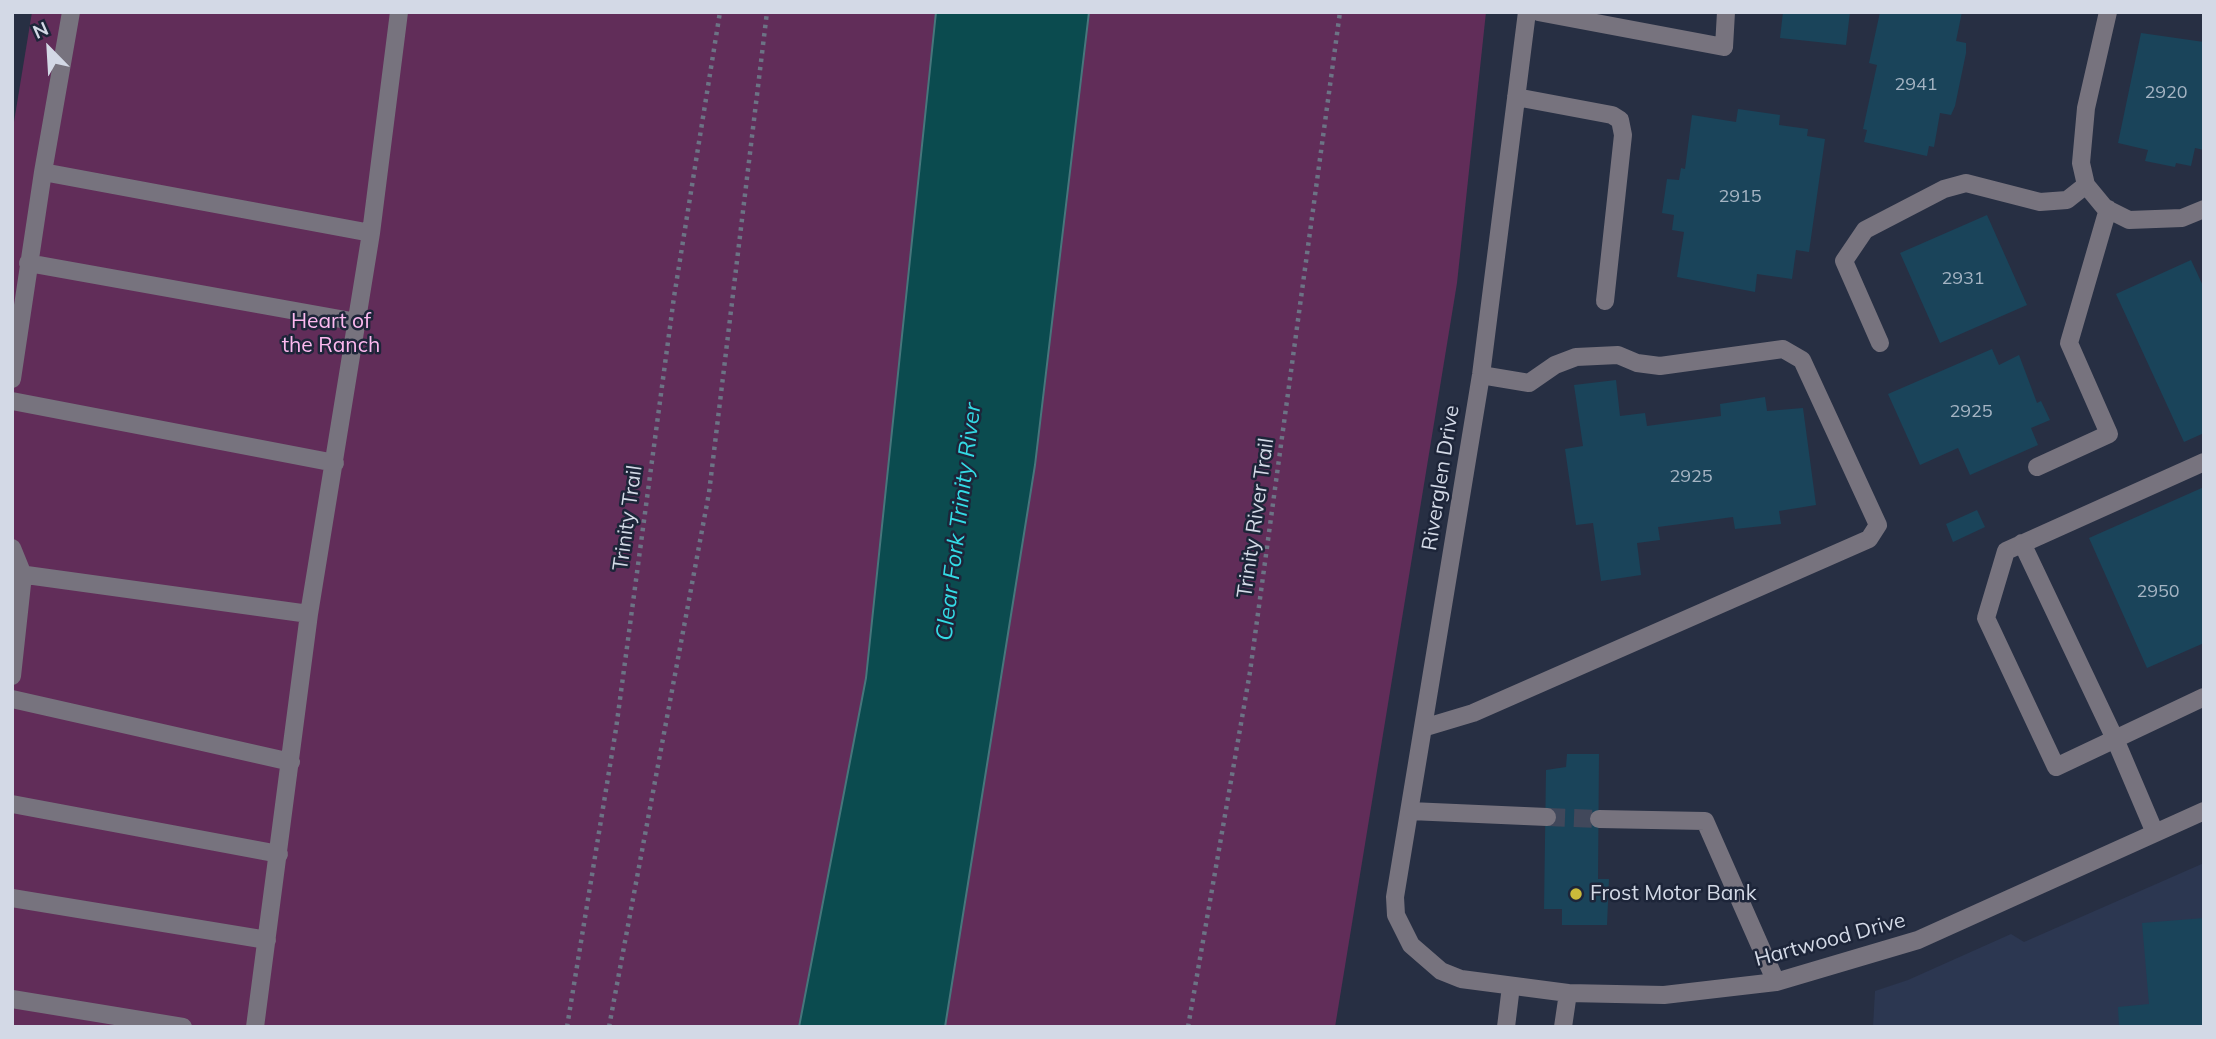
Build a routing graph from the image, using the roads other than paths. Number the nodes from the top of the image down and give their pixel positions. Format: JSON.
{"nodes":[{"id":1,"x":71,"y":12,"type":"edge"},
{"id":2,"x":399,"y":12,"type":"edge"},
{"id":3,"x":1527,"y":12,"type":"edge"},
{"id":4,"x":1538,"y":12,"type":"edge"},
{"id":5,"x":1726,"y":12,"type":"edge"},
{"id":6,"x":2108,"y":12,"type":"edge"},
{"id":7,"x":1516,"y":97,"type":"junction"},
{"id":8,"x":43,"y":172,"type":"junction"},
{"id":9,"x":2086,"y":185,"type":"junction"},
{"id":10,"x":2108,"y":209,"type":"junction"},
{"id":11,"x":2204,"y":209,"type":"edge"},
{"id":12,"x":371,"y":233,"type":"junction"},
{"id":13,"x":28,"y":263,"type":"junction"},
{"id":14,"x":1605,"y":300,"type":"dead end"},
{"id":15,"x":357,"y":322,"type":"junction"},
{"id":16,"x":1880,"y":343,"type":"dead end"},
{"id":17,"x":1481,"y":375,"type":"junction"},
{"id":18,"x":12,"y":379,"type":"edge"},
{"id":19,"x":12,"y":401,"type":"edge"},
{"id":20,"x":2204,"y":462,"type":"edge"},
{"id":21,"x":335,"y":463,"type":"junction"},
{"id":22,"x":2037,"y":467,"type":"dead end"},
{"id":23,"x":2022,"y":543,"type":"junction"},
{"id":24,"x":12,"y":548,"type":"edge"},
{"id":25,"x":18,"y":574,"type":"edge"},
{"id":26,"x":309,"y":614,"type":"junction"},
{"id":27,"x":12,"y":676,"type":"edge"},
{"id":28,"x":2204,"y":697,"type":"edge"},
{"id":29,"x":12,"y":699,"type":"edge"},
{"id":30,"x":1423,"y":728,"type":"junction"},
{"id":31,"x":2115,"y":739,"type":"junction"},
{"id":32,"x":290,"y":762,"type":"junction"},
{"id":33,"x":12,"y":804,"type":"edge"},
{"id":34,"x":1410,"y":811,"type":"junction"},
{"id":35,"x":2204,"y":811,"type":"edge"},
{"id":36,"x":1546,"y":817,"type":"tunnel mouth"},
{"id":37,"x":1599,"y":819,"type":"tunnel mouth"},
{"id":38,"x":2155,"y":833,"type":"junction"},
{"id":39,"x":279,"y":855,"type":"junction"},
{"id":40,"x":12,"y":898,"type":"edge"},
{"id":41,"x":267,"y":940,"type":"junction"},
{"id":42,"x":1411,"y":945,"type":"joint"},
{"id":43,"x":1776,"y":982,"type":"junction"},
{"id":44,"x":1511,"y":986,"type":"junction"},
{"id":45,"x":1568,"y":993,"type":"junction"},
{"id":46,"x":12,"y":999,"type":"edge"},
{"id":47,"x":183,"y":1027,"type":"edge"},
{"id":48,"x":255,"y":1027,"type":"edge"},
{"id":49,"x":1506,"y":1027,"type":"edge"},
{"id":50,"x":1563,"y":1027,"type":"edge"}],
"edges":[{"from":1,"to":8,"type":"street"},
{"from":2,"to":12,"type":"street"},
{"from":3,"to":7,"type":"street","name":"Riverglen Drive"},
{"from":4,"to":5,"type":"street"},
{"from":6,"to":9,"type":"street"},
{"from":7,"to":14,"type":"street"},
{"from":7,"to":17,"type":"street","name":"Riverglen Drive"},
{"from":8,"to":12,"type":"street"},
{"from":8,"to":13,"type":"street"},
{"from":9,"to":10,"type":"street"},
{"from":9,"to":16,"type":"street"},
{"from":10,"to":11,"type":"street"},
{"from":10,"to":22,"type":"street"},
{"from":12,"to":15,"type":"street"},
{"from":13,"to":15,"type":"street"},
{"from":13,"to":18,"type":"street"},
{"from":15,"to":21,"type":"street"},
{"from":17,"to":30,"type":"street","name":"Riverglen Drive"},
{"from":17,"to":30,"type":"street"},
{"from":19,"to":21,"type":"street"},
{"from":20,"to":23,"type":"street"},
{"from":21,"to":26,"type":"street"},
{"from":23,"to":31,"type":"street"},
{"from":23,"to":31,"type":"street"},
{"from":24,"to":25,"type":"street"},
{"from":25,"to":26,"type":"street"},
{"from":25,"to":27,"type":"street"},
{"from":26,"to":32,"type":"street"},
{"from":28,"to":31,"type":"street"},
{"from":29,"to":32,"type":"street"},
{"from":30,"to":34,"type":"street","name":"Riverglen Drive"},
{"from":31,"to":38,"type":"street"},
{"from":32,"to":39,"type":"street"},
{"from":33,"to":39,"type":"street"},
{"from":34,"to":36,"type":"street"},
{"from":34,"to":42,"type":"street","name":"Riverglen Drive"},
{"from":35,"to":38,"type":"street","name":"Hartwood Drive"},
{"from":37,"to":43,"type":"street"},
{"from":38,"to":43,"type":"street","name":"Hartwood Drive"},
{"from":39,"to":41,"type":"street"},
{"from":40,"to":41,"type":"street"},
{"from":41,"to":48,"type":"street"},
{"from":42,"to":44,"type":"street","name":"Hartwood Drive"},
{"from":43,"to":45,"type":"street","name":"Hartwood Drive"},
{"from":44,"to":45,"type":"street","name":"Hartwood Drive"},
{"from":44,"to":49,"type":"street"},
{"from":45,"to":50,"type":"street"},
{"from":46,"to":47,"type":"street"}]}
